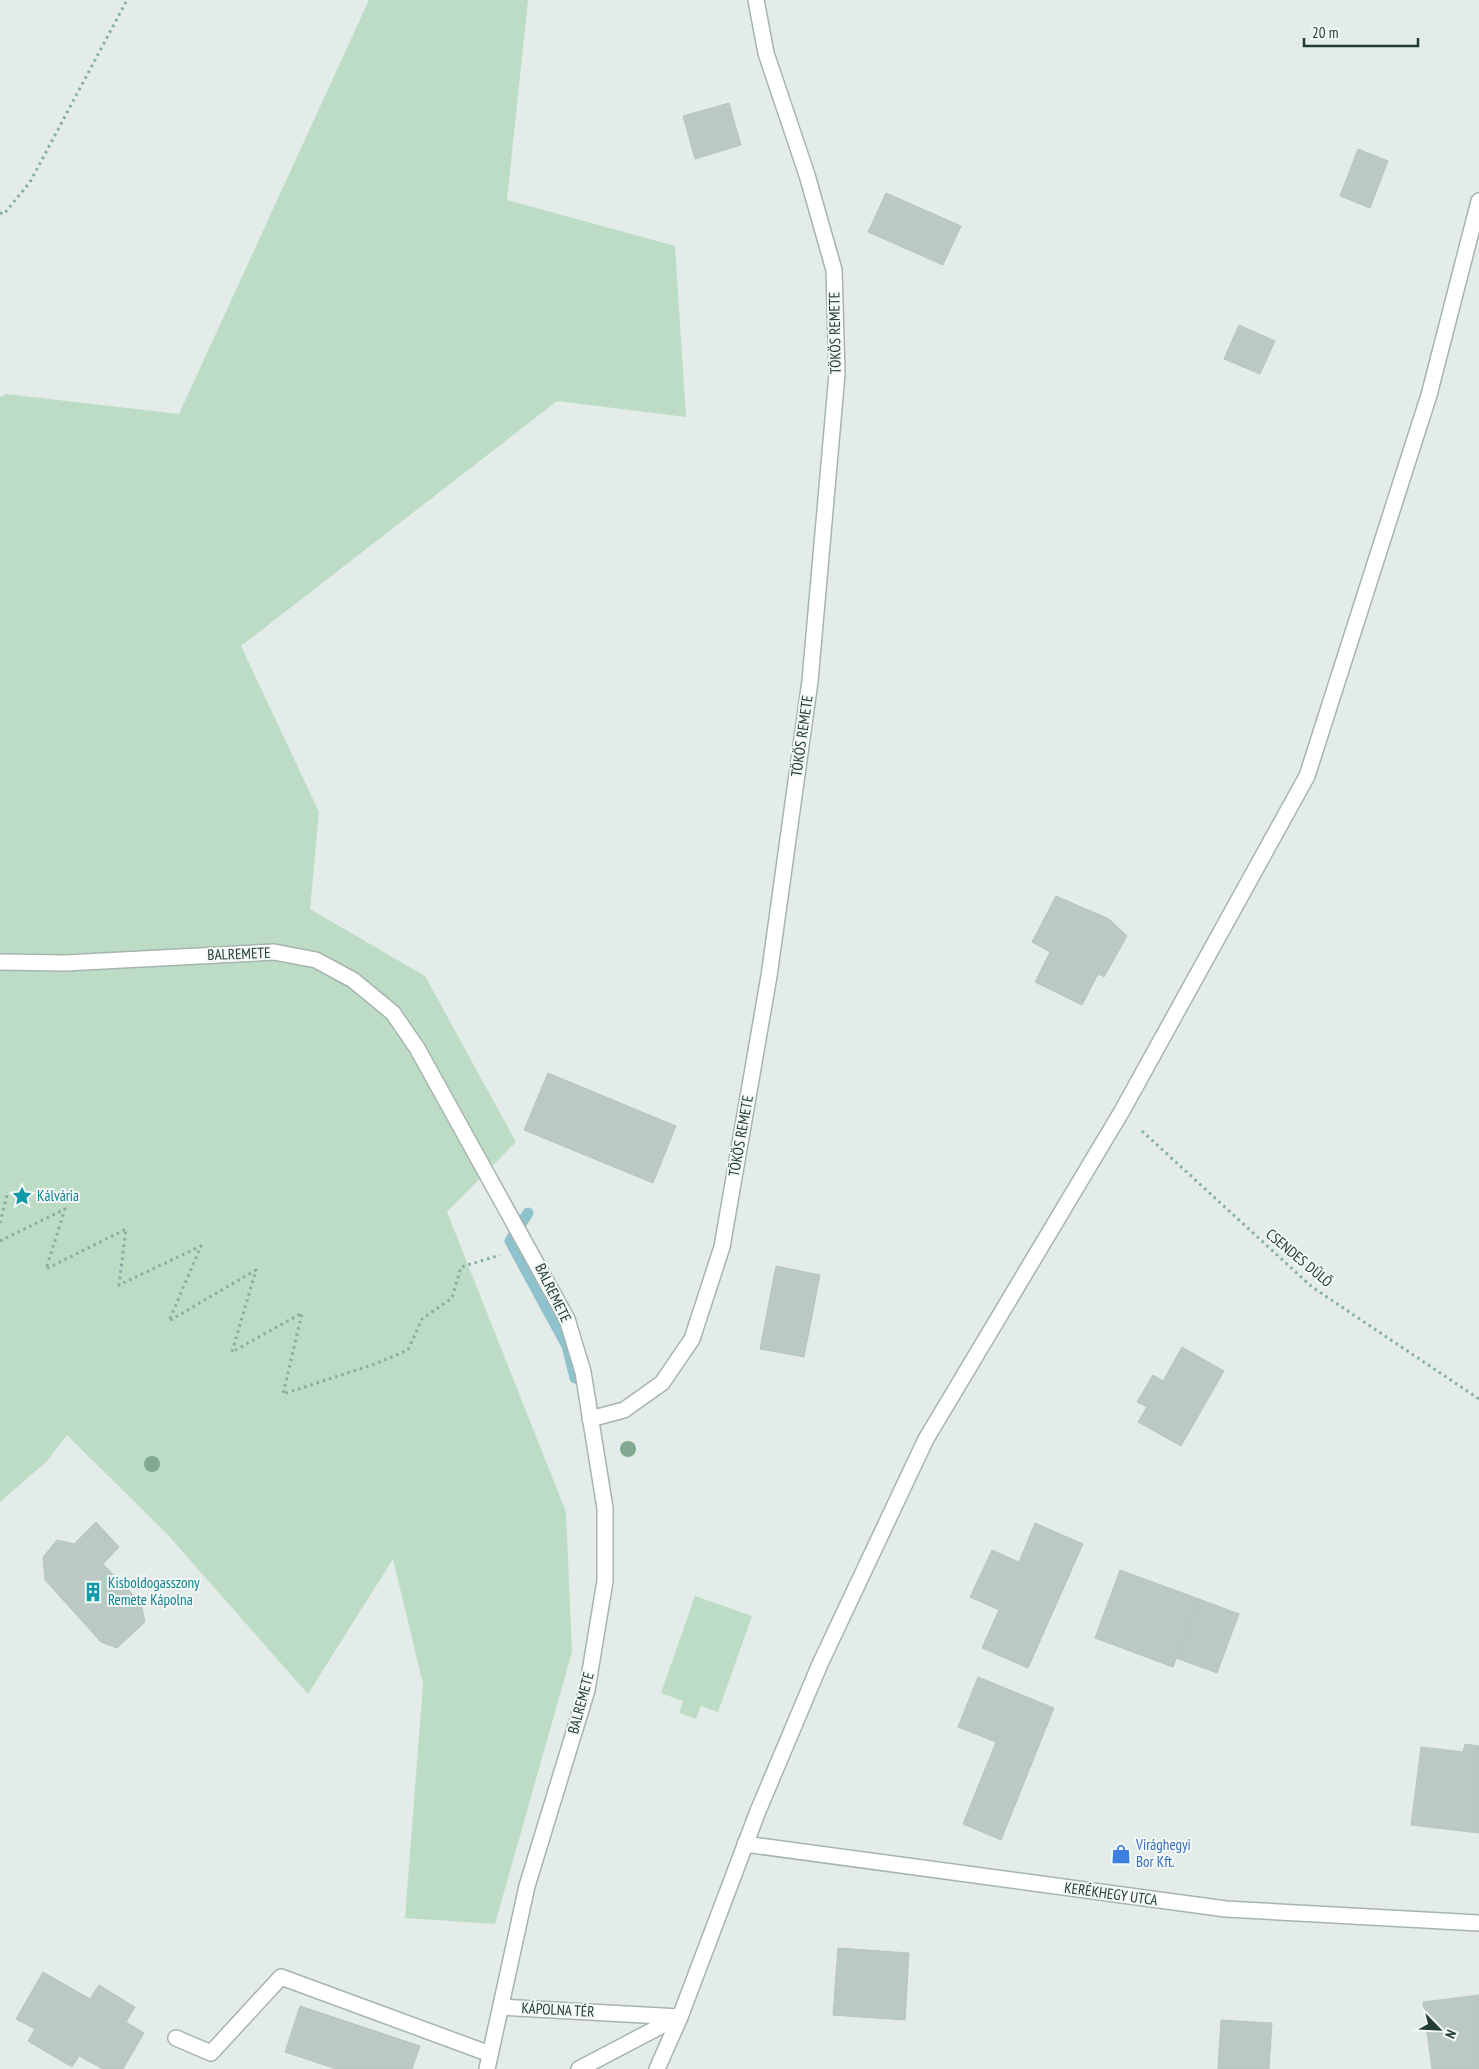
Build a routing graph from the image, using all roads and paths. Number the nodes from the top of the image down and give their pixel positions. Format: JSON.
{"nodes":[{"id":1,"x":127,"y":0,"type":"edge"},
{"id":2,"x":756,"y":0,"type":"edge"},
{"id":3,"x":1479,"y":201,"type":"edge"},
{"id":4,"x":0,"y":213,"type":"edge"},
{"id":5,"x":0,"y":962,"type":"edge"},
{"id":6,"x":1122,"y":1112,"type":"junction"},
{"id":7,"x":7,"y":1195,"type":"dead end"},
{"id":8,"x":2,"y":1209,"type":"edge"},
{"id":9,"x":0,"y":1223,"type":"edge"},
{"id":10,"x":0,"y":1241,"type":"edge"},
{"id":11,"x":504,"y":1254,"type":"dead end"},
{"id":12,"x":1479,"y":1399,"type":"edge"},
{"id":13,"x":590,"y":1419,"type":"junction"},
{"id":14,"x":745,"y":1844,"type":"junction"},
{"id":15,"x":1479,"y":1923,"type":"edge"},
{"id":16,"x":501,"y":2006,"type":"junction"},
{"id":17,"x":680,"y":2017,"type":"junction"},
{"id":18,"x":176,"y":2038,"type":"dead end"},
{"id":19,"x":488,"y":2062,"type":"edge"},
{"id":20,"x":579,"y":2069,"type":"edge"},
{"id":21,"x":657,"y":2069,"type":"edge"}],
"edges":[{"from":1,"to":4,"type":"path"},
{"from":2,"to":13,"type":"street","name":"TÖKÖS REMETE"},
{"from":3,"to":6,"type":"street"},
{"from":5,"to":13,"type":"street","name":"BALREMETE"},
{"from":6,"to":12,"type":"path","name":"CSENDES DŰLŐ"},
{"from":6,"to":14,"type":"street"},
{"from":7,"to":8,"type":"path"},
{"from":8,"to":9,"type":"path"},
{"from":10,"to":11,"type":"path"},
{"from":13,"to":16,"type":"street","name":"BALREMETE"},
{"from":14,"to":15,"type":"street","name":"KERÉKHEGY UTCA"},
{"from":14,"to":17,"type":"street"},
{"from":16,"to":17,"type":"street","name":"KÁPOLNA TÉR"},
{"from":16,"to":19,"type":"street","name":"KÁPOLNA TÉR"},
{"from":17,"to":20,"type":"street"},
{"from":17,"to":21,"type":"street"},
{"from":18,"to":19,"type":"street"}]}
